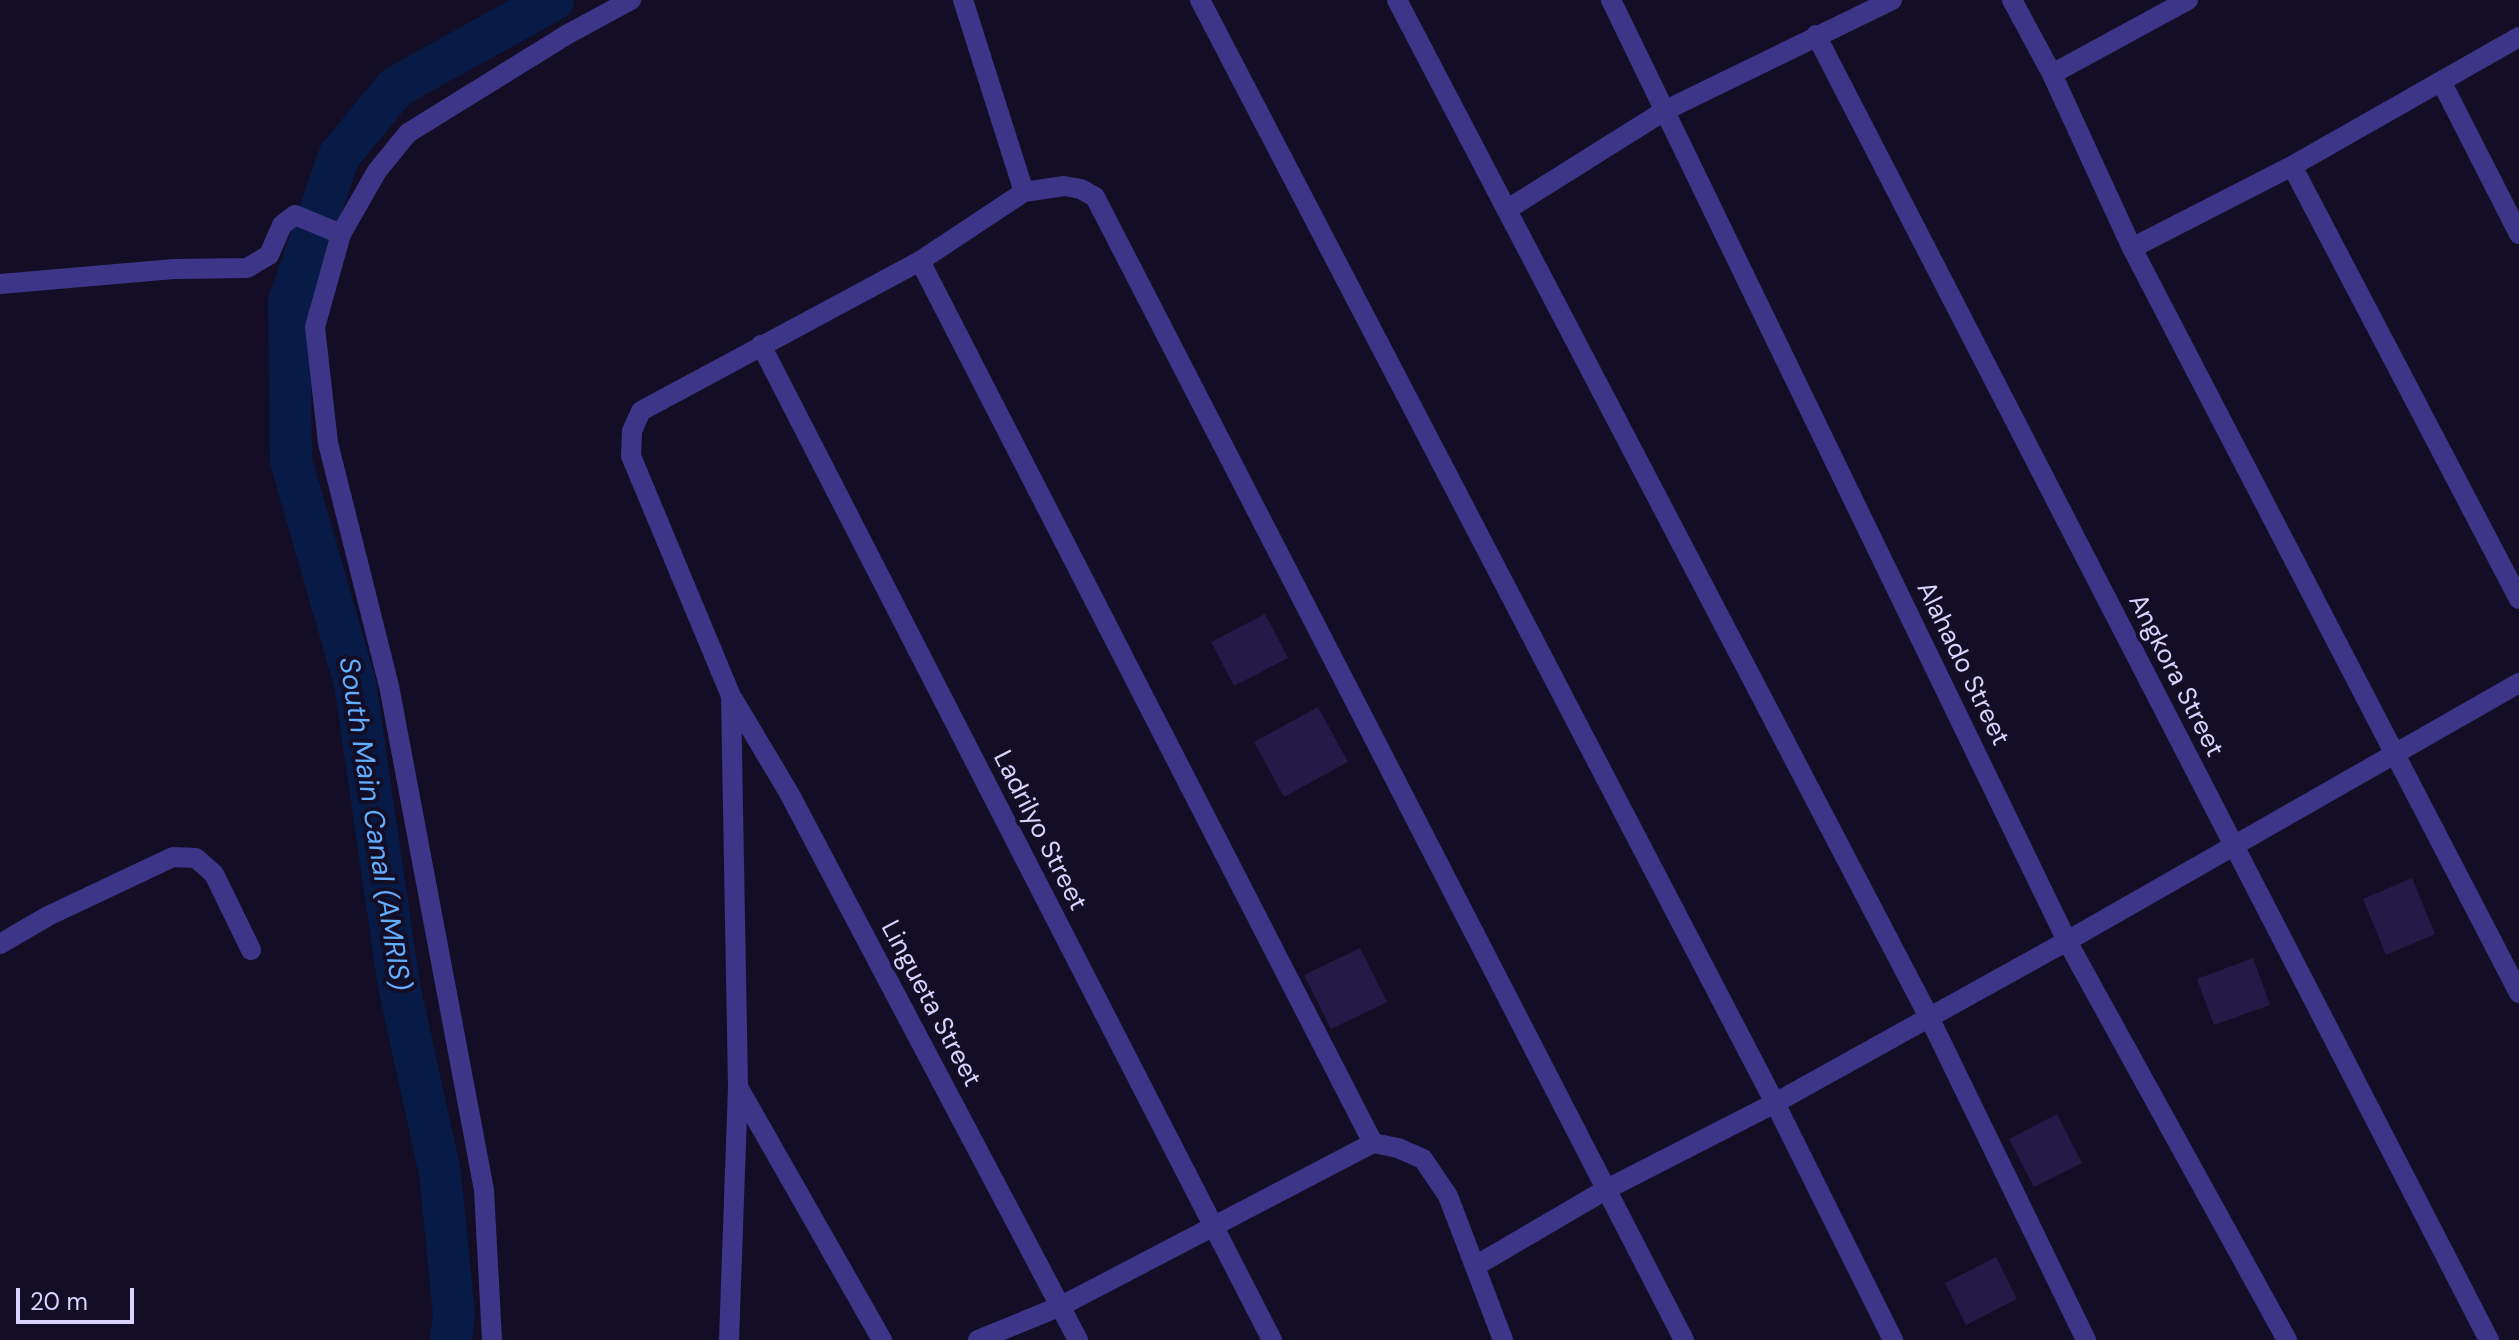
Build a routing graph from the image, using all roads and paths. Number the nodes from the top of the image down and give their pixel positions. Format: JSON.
{"nodes":[{"id":1,"x":631,"y":0,"type":"edge"},
{"id":2,"x":963,"y":0,"type":"edge"},
{"id":3,"x":1200,"y":0,"type":"edge"},
{"id":4,"x":1397,"y":0,"type":"edge"},
{"id":5,"x":1611,"y":0,"type":"edge"},
{"id":6,"x":1892,"y":0,"type":"edge"},
{"id":7,"x":2012,"y":0,"type":"edge"},
{"id":8,"x":2188,"y":0,"type":"edge"},
{"id":9,"x":1816,"y":35,"type":"junction"},
{"id":10,"x":2519,"y":37,"type":"edge"},
{"id":11,"x":2052,"y":74,"type":"junction"},
{"id":12,"x":2442,"y":83,"type":"junction"},
{"id":13,"x":1664,"y":111,"type":"junction"},
{"id":14,"x":2292,"y":166,"type":"junction"},
{"id":15,"x":1024,"y":192,"type":"junction"},
{"id":16,"x":1508,"y":209,"type":"junction"},
{"id":17,"x":334,"y":230,"type":"junction"},
{"id":18,"x":2519,"y":234,"type":"edge"},
{"id":19,"x":2132,"y":248,"type":"junction"},
{"id":20,"x":920,"y":261,"type":"junction"},
{"id":21,"x":0,"y":284,"type":"edge"},
{"id":22,"x":761,"y":345,"type":"junction"},
{"id":23,"x":2519,"y":599,"type":"edge"},
{"id":24,"x":2519,"y":683,"type":"edge"},
{"id":25,"x":731,"y":696,"type":"junction"},
{"id":26,"x":2394,"y":753,"type":"junction"},
{"id":27,"x":2232,"y":845,"type":"junction"},
{"id":28,"x":2067,"y":941,"type":"junction"},
{"id":29,"x":0,"y":944,"type":"edge"},
{"id":30,"x":251,"y":950,"type":"dead end"},
{"id":31,"x":2519,"y":993,"type":"edge"},
{"id":32,"x":1929,"y":1017,"type":"junction"},
{"id":33,"x":738,"y":1087,"type":"junction"},
{"id":34,"x":1775,"y":1103,"type":"junction"},
{"id":35,"x":1373,"y":1143,"type":"junction"},
{"id":36,"x":1607,"y":1189,"type":"junction"},
{"id":37,"x":1212,"y":1227,"type":"junction"},
{"id":38,"x":1477,"y":1265,"type":"junction"},
{"id":39,"x":1061,"y":1306,"type":"junction"},
{"id":40,"x":492,"y":1340,"type":"edge"},
{"id":41,"x":729,"y":1340,"type":"edge"},
{"id":42,"x":882,"y":1340,"type":"edge"},
{"id":43,"x":978,"y":1340,"type":"edge"},
{"id":44,"x":1078,"y":1340,"type":"edge"},
{"id":45,"x":1272,"y":1340,"type":"edge"},
{"id":46,"x":1503,"y":1340,"type":"edge"},
{"id":47,"x":1684,"y":1340,"type":"edge"},
{"id":48,"x":1893,"y":1340,"type":"edge"},
{"id":49,"x":2086,"y":1340,"type":"edge"},
{"id":50,"x":2287,"y":1340,"type":"edge"},
{"id":51,"x":2489,"y":1340,"type":"edge"}],
"edges":[{"from":1,"to":17,"type":"street"},
{"from":2,"to":15,"type":"street"},
{"from":3,"to":34,"type":"street"},
{"from":4,"to":16,"type":"street"},
{"from":5,"to":13,"type":"street","name":"Alahado Street"},
{"from":6,"to":9,"type":"street"},
{"from":7,"to":11,"type":"street"},
{"from":8,"to":11,"type":"street"},
{"from":9,"to":13,"type":"street"},
{"from":9,"to":27,"type":"street","name":"Angkora Street"},
{"from":10,"to":12,"type":"street"},
{"from":11,"to":19,"type":"street"},
{"from":12,"to":14,"type":"street"},
{"from":12,"to":18,"type":"street"},
{"from":13,"to":16,"type":"street"},
{"from":13,"to":28,"type":"street","name":"Alahado Street"},
{"from":14,"to":19,"type":"street"},
{"from":14,"to":23,"type":"street"},
{"from":15,"to":20,"type":"street"},
{"from":15,"to":36,"type":"street"},
{"from":16,"to":32,"type":"street"},
{"from":17,"to":21,"type":"street"},
{"from":17,"to":40,"type":"street"},
{"from":19,"to":26,"type":"street"},
{"from":20,"to":22,"type":"street"},
{"from":20,"to":35,"type":"street"},
{"from":22,"to":25,"type":"street"},
{"from":22,"to":37,"type":"street","name":"Ladrilyo Street"},
{"from":24,"to":26,"type":"street"},
{"from":25,"to":33,"type":"street"},
{"from":25,"to":39,"type":"street","name":"Lingueta Street"},
{"from":26,"to":27,"type":"street"},
{"from":26,"to":31,"type":"street"},
{"from":27,"to":28,"type":"street"},
{"from":27,"to":51,"type":"street","name":"Angkora Street"},
{"from":28,"to":32,"type":"street"},
{"from":28,"to":50,"type":"street","name":"Alahado Street"},
{"from":29,"to":30,"type":"street"},
{"from":32,"to":34,"type":"street"},
{"from":32,"to":49,"type":"street"},
{"from":33,"to":41,"type":"street"},
{"from":33,"to":42,"type":"street"},
{"from":34,"to":36,"type":"street"},
{"from":34,"to":48,"type":"street"},
{"from":35,"to":37,"type":"street"},
{"from":35,"to":38,"type":"street"},
{"from":36,"to":38,"type":"street"},
{"from":36,"to":47,"type":"street"},
{"from":37,"to":39,"type":"street"},
{"from":37,"to":45,"type":"street","name":"Ladrilyo Street"},
{"from":38,"to":46,"type":"street"},
{"from":39,"to":43,"type":"street"},
{"from":39,"to":44,"type":"street","name":"Lingueta Street"}]}
